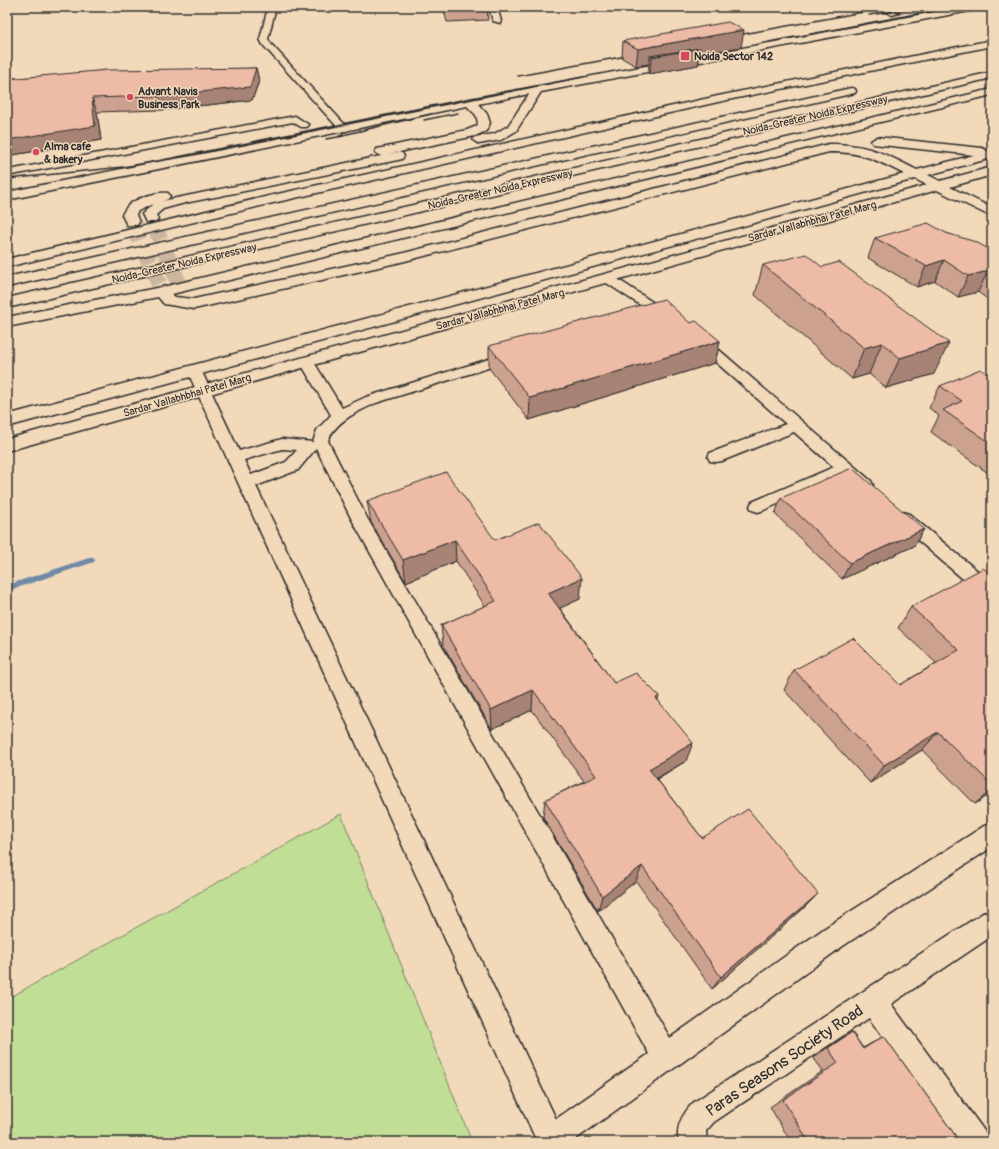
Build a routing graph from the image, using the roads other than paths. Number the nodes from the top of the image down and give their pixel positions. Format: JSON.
{"nodes":[{"id":1,"x":272,"y":7,"type":"edge"},
{"id":2,"x":492,"y":7,"type":"edge"},
{"id":3,"x":880,"y":7,"type":"edge"},
{"id":4,"x":927,"y":7,"type":"edge"},
{"id":5,"x":975,"y":7,"type":"edge"},
{"id":6,"x":895,"y":13,"type":"junction"},
{"id":7,"x":497,"y":21,"type":"dead end"},
{"id":8,"x":992,"y":42,"type":"edge"},
{"id":9,"x":992,"y":75,"type":"edge"},
{"id":10,"x":862,"y":89,"type":"dead end"},
{"id":11,"x":537,"y":90,"type":"junction"},
{"id":12,"x":992,"y":92,"type":"edge"},
{"id":13,"x":483,"y":100,"type":"junction"},
{"id":14,"x":470,"y":102,"type":"junction"},
{"id":15,"x":439,"y":109,"type":"junction"},
{"id":16,"x":496,"y":110,"type":"dead end"},
{"id":17,"x":451,"y":116,"type":"dead end"},
{"id":18,"x":335,"y":119,"type":"junction"},
{"id":19,"x":463,"y":124,"type":"dead end"},
{"id":20,"x":344,"y":129,"type":"junction"},
{"id":21,"x":475,"y":131,"type":"junction"},
{"id":22,"x":877,"y":141,"type":"junction"},
{"id":23,"x":992,"y":154,"type":"edge"},
{"id":24,"x":933,"y":170,"type":"junction"},
{"id":25,"x":992,"y":171,"type":"edge"},
{"id":26,"x":918,"y":174,"type":"junction"},
{"id":27,"x":8,"y":178,"type":"edge"},
{"id":28,"x":955,"y":182,"type":"junction"},
{"id":29,"x":939,"y":186,"type":"junction"},
{"id":30,"x":7,"y":196,"type":"edge"},
{"id":31,"x":992,"y":201,"type":"edge"},
{"id":32,"x":992,"y":214,"type":"edge"},
{"id":33,"x":151,"y":219,"type":"dead end"},
{"id":34,"x":132,"y":222,"type":"tunnel mouth"},
{"id":35,"x":7,"y":263,"type":"edge"},
{"id":36,"x":609,"y":279,"type":"junction"},
{"id":37,"x":7,"y":282,"type":"edge"},
{"id":38,"x":182,"y":291,"type":"dead end"},
{"id":39,"x":164,"y":295,"type":"tunnel mouth"},
{"id":40,"x":7,"y":303,"type":"edge"},
{"id":41,"x":663,"y":313,"type":"junction"},
{"id":42,"x":648,"y":317,"type":"edge"},
{"id":43,"x":7,"y":322,"type":"edge"},
{"id":44,"x":528,"y":351,"type":"edge"},
{"id":45,"x":307,"y":362,"type":"junction"},
{"id":46,"x":194,"y":370,"type":"junction"},
{"id":47,"x":204,"y":390,"type":"junction"},
{"id":48,"x":340,"y":416,"type":"junction"},
{"id":49,"x":7,"y":421,"type":"edge"},
{"id":50,"x":797,"y":425,"type":"junction"},
{"id":51,"x":314,"y":443,"type":"junction"},
{"id":52,"x":7,"y":445,"type":"edge"},
{"id":53,"x":235,"y":457,"type":"junction"},
{"id":54,"x":716,"y":457,"type":"dead end"},
{"id":55,"x":846,"y":468,"type":"junction"},
{"id":56,"x":247,"y":483,"type":"junction"},
{"id":57,"x":875,"y":494,"type":"edge"},
{"id":58,"x":758,"y":506,"type":"dead end"},
{"id":59,"x":892,"y":509,"type":"edge"},
{"id":60,"x":992,"y":594,"type":"edge"},
{"id":61,"x":992,"y":834,"type":"edge"},
{"id":62,"x":992,"y":922,"type":"edge"},
{"id":63,"x":873,"y":1001,"type":"junction"},
{"id":64,"x":666,"y":1058,"type":"junction"},
{"id":65,"x":552,"y":1141,"type":"edge"},
{"id":66,"x":693,"y":1142,"type":"edge"},
{"id":67,"x":975,"y":1142,"type":"edge"}],
"edges":[{"from":1,"to":18,"type":"street"},
{"from":2,"to":7,"type":"street"},
{"from":3,"to":6,"type":"street"},
{"from":4,"to":6,"type":"main road"},
{"from":5,"to":11,"type":"main road"},
{"from":6,"to":18,"type":"main road"},
{"from":8,"to":35,"type":"main road"},
{"from":9,"to":40,"type":"main road","name":"Noida-Greater Noida Expressway"},
{"from":10,"to":37,"type":"main road","name":"Noida-Greater Noida Expressway"},
{"from":11,"to":13,"type":"main road"},
{"from":11,"to":33,"type":"main road"},
{"from":12,"to":43,"type":"main road"},
{"from":13,"to":14,"type":"main road"},
{"from":13,"to":16,"type":"main road"},
{"from":14,"to":15,"type":"main road"},
{"from":14,"to":21,"type":"main road"},
{"from":15,"to":17,"type":"main road"},
{"from":15,"to":20,"type":"main road"},
{"from":18,"to":20,"type":"street"},
{"from":18,"to":27,"type":"main road"},
{"from":19,"to":21,"type":"main road"},
{"from":20,"to":30,"type":"main road"},
{"from":21,"to":34,"type":"main road"},
{"from":22,"to":23,"type":"main road"},
{"from":22,"to":24,"type":"main road"},
{"from":22,"to":38,"type":"main road"},
{"from":23,"to":24,"type":"main road","name":"Sardar Vallabhbhai Patel Marg"},
{"from":24,"to":26,"type":"main road","name":"Sardar Vallabhbhai Patel Marg"},
{"from":24,"to":28,"type":"main road"},
{"from":25,"to":28,"type":"main road","name":"Sardar Vallabhbhai Patel Marg"},
{"from":26,"to":29,"type":"main road"},
{"from":26,"to":39,"type":"main road"},
{"from":26,"to":46,"type":"main road","name":"Sardar Vallabhbhai Patel Marg"},
{"from":28,"to":29,"type":"main road","name":"Sardar Vallabhbhai Patel Marg"},
{"from":28,"to":31,"type":"main road"},
{"from":29,"to":32,"type":"main road"},
{"from":29,"to":36,"type":"main road","name":"Sardar Vallabhbhai Patel Marg"},
{"from":36,"to":41,"type":"street"},
{"from":36,"to":45,"type":"main road","name":"Sardar Vallabhbhai Patel Marg"},
{"from":41,"to":42,"type":"street"},
{"from":41,"to":50,"type":"street"},
{"from":44,"to":48,"type":"street"},
{"from":45,"to":47,"type":"main road","name":"Sardar Vallabhbhai Patel Marg"},
{"from":45,"to":48,"type":"street"},
{"from":46,"to":47,"type":"street"},
{"from":46,"to":49,"type":"main road","name":"Sardar Vallabhbhai Patel Marg"},
{"from":47,"to":52,"type":"main road","name":"Sardar Vallabhbhai Patel Marg"},
{"from":47,"to":53,"type":"street"},
{"from":48,"to":51,"type":"street"},
{"from":50,"to":54,"type":"street"},
{"from":50,"to":55,"type":"street"},
{"from":51,"to":53,"type":"street"},
{"from":51,"to":56,"type":"street"},
{"from":51,"to":64,"type":"street"},
{"from":53,"to":56,"type":"street"},
{"from":55,"to":57,"type":"street"},
{"from":55,"to":58,"type":"street"},
{"from":56,"to":65,"type":"street"},
{"from":59,"to":60,"type":"street"},
{"from":61,"to":64,"type":"street"},
{"from":62,"to":63,"type":"street","name":"Paras Seasons Society Road"},
{"from":63,"to":66,"type":"street","name":"Paras Seasons Society Road"},
{"from":63,"to":67,"type":"street","name":"Paras Seasons Society Road"},
{"from":64,"to":65,"type":"street"}]}
